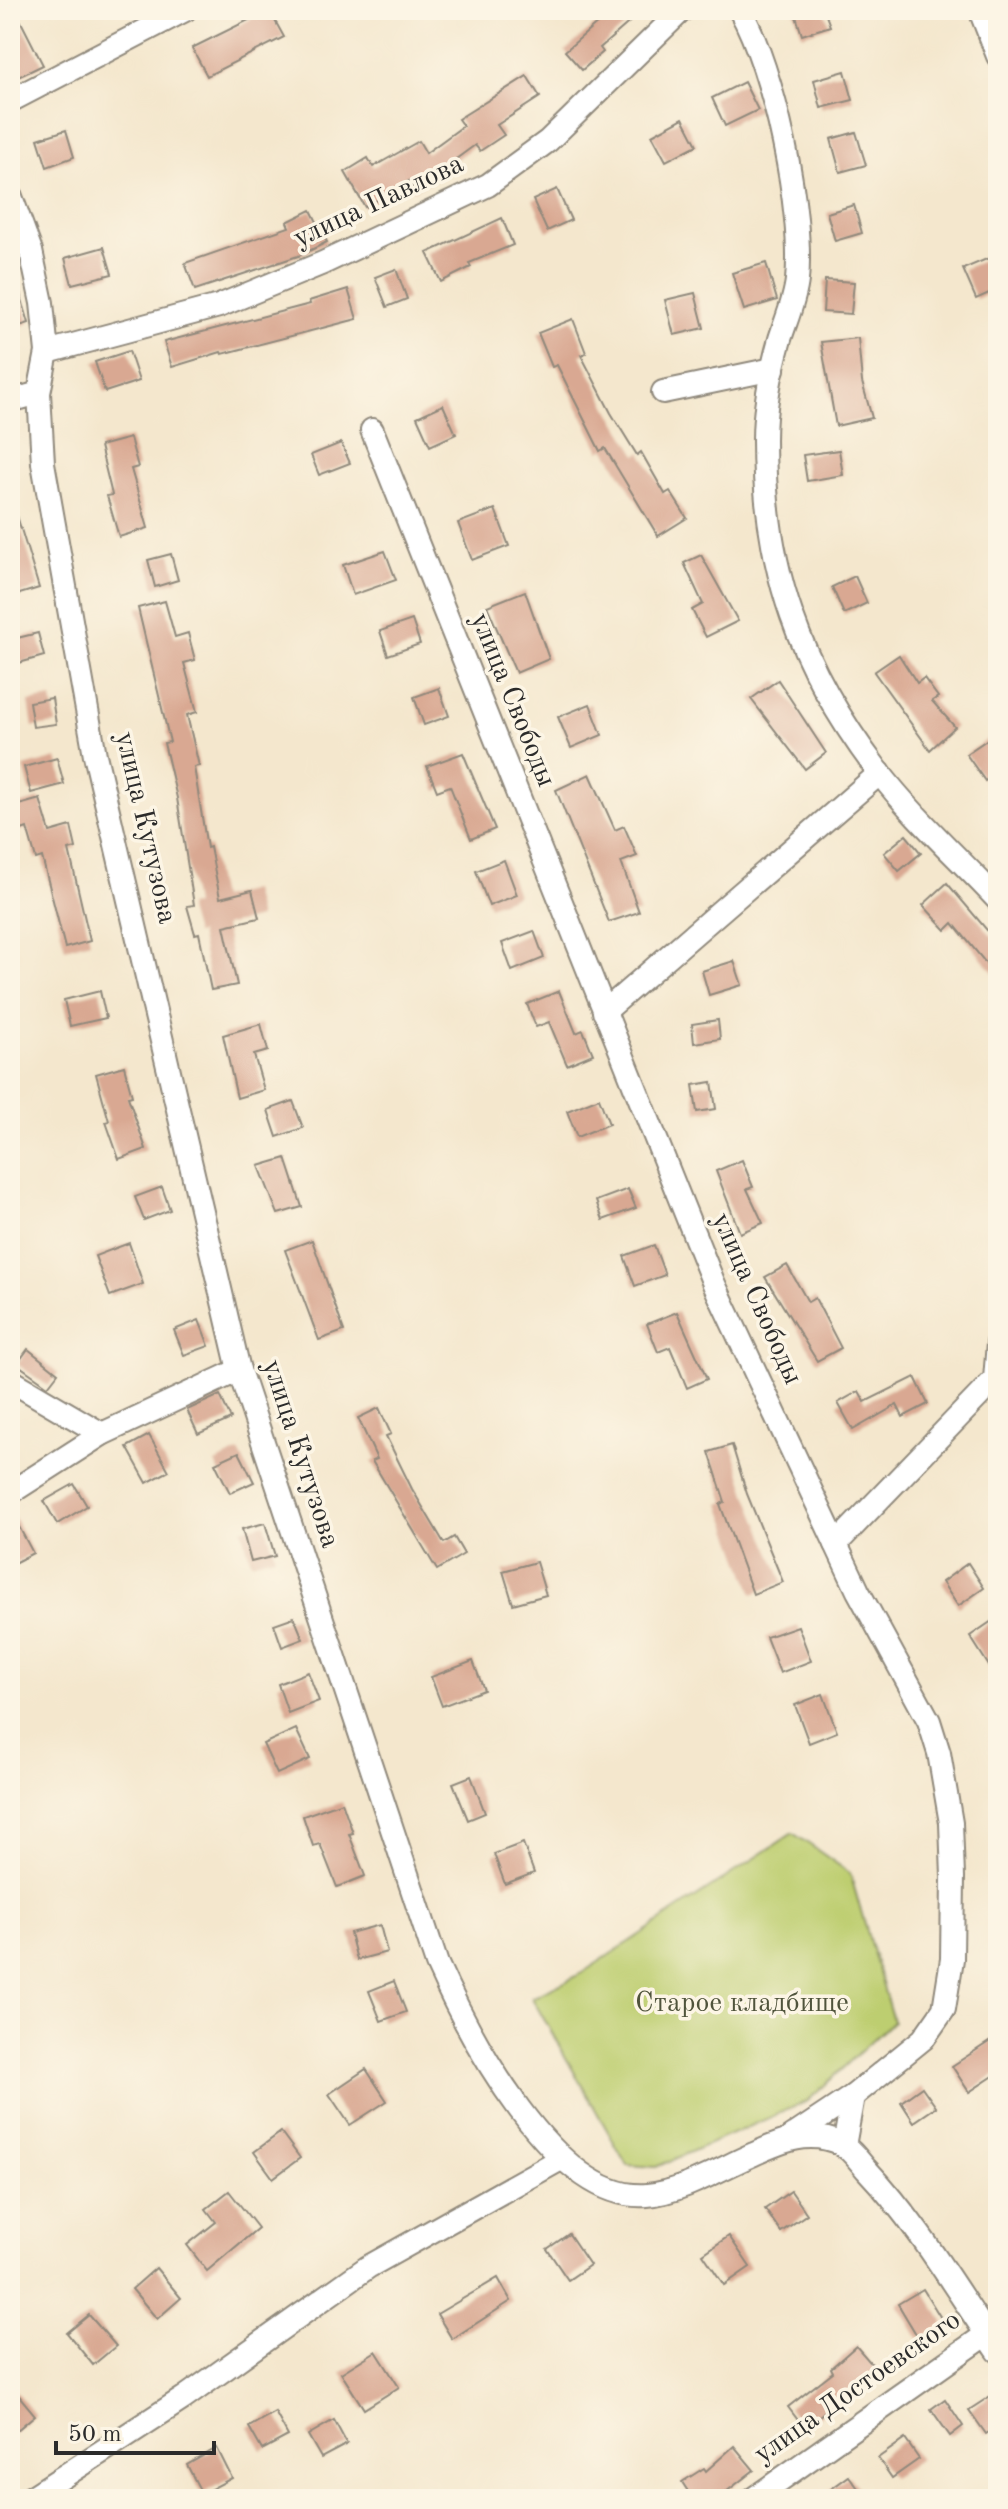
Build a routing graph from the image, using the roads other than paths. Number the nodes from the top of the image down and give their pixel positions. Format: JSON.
{"nodes":[{"id":1,"x":185,"y":10,"type":"edge"},
{"id":2,"x":682,"y":10,"type":"edge"},
{"id":3,"x":740,"y":10,"type":"edge"},
{"id":4,"x":980,"y":10,"type":"edge"},
{"id":5,"x":998,"y":56,"type":"edge"},
{"id":6,"x":10,"y":101,"type":"edge"},
{"id":7,"x":10,"y":194,"type":"edge"},
{"id":8,"x":47,"y":352,"type":"junction"},
{"id":9,"x":773,"y":369,"type":"junction"},
{"id":10,"x":663,"y":392,"type":"dead end"},
{"id":11,"x":39,"y":393,"type":"junction"},
{"id":12,"x":10,"y":401,"type":"edge"},
{"id":13,"x":372,"y":430,"type":"dead end"},
{"id":14,"x":880,"y":773,"type":"junction"},
{"id":15,"x":998,"y":900,"type":"edge"},
{"id":16,"x":604,"y":1012,"type":"junction"},
{"id":17,"x":998,"y":1343,"type":"edge"},
{"id":18,"x":239,"y":1370,"type":"junction"},
{"id":19,"x":996,"y":1379,"type":"edge"},
{"id":20,"x":10,"y":1380,"type":"edge"},
{"id":21,"x":102,"y":1434,"type":"junction"},
{"id":22,"x":10,"y":1493,"type":"edge"},
{"id":23,"x":836,"y":1544,"type":"junction"},
{"id":24,"x":853,"y":2096,"type":"junction"},
{"id":25,"x":790,"y":2138,"type":"junction"},
{"id":26,"x":844,"y":2146,"type":"junction"},
{"id":27,"x":561,"y":2159,"type":"junction"},
{"id":28,"x":994,"y":2337,"type":"edge"},
{"id":29,"x":29,"y":2499,"type":"edge"},
{"id":30,"x":753,"y":2499,"type":"edge"}],
"edges":[{"from":1,"to":6,"type":"street"},
{"from":2,"to":8,"type":"street","name":"улица Павлова"},
{"from":3,"to":9,"type":"street"},
{"from":4,"to":5,"type":"street"},
{"from":7,"to":8,"type":"street","name":"улица Кутузова"},
{"from":8,"to":11,"type":"street","name":"улица Кутузова"},
{"from":9,"to":10,"type":"street"},
{"from":9,"to":14,"type":"street"},
{"from":11,"to":12,"type":"street"},
{"from":11,"to":18,"type":"street","name":"улица Кутузова"},
{"from":13,"to":16,"type":"street","name":"улица Свободы"},
{"from":14,"to":15,"type":"street"},
{"from":14,"to":16,"type":"street"},
{"from":16,"to":23,"type":"street","name":"улица Свободы"},
{"from":17,"to":19,"type":"street"},
{"from":18,"to":21,"type":"street"},
{"from":18,"to":27,"type":"street","name":"улица Кутузова"},
{"from":19,"to":23,"type":"street"},
{"from":20,"to":21,"type":"street"},
{"from":21,"to":22,"type":"street"},
{"from":23,"to":24,"type":"street","name":"улица Свободы"},
{"from":24,"to":25,"type":"street","name":"улица Свободы"},
{"from":24,"to":26,"type":"street"},
{"from":25,"to":26,"type":"street","name":"улица Кутузова"},
{"from":25,"to":27,"type":"street","name":"улица Кутузова"},
{"from":26,"to":28,"type":"street"},
{"from":27,"to":29,"type":"street"},
{"from":28,"to":30,"type":"street","name":"улица Достоевского"}]}
